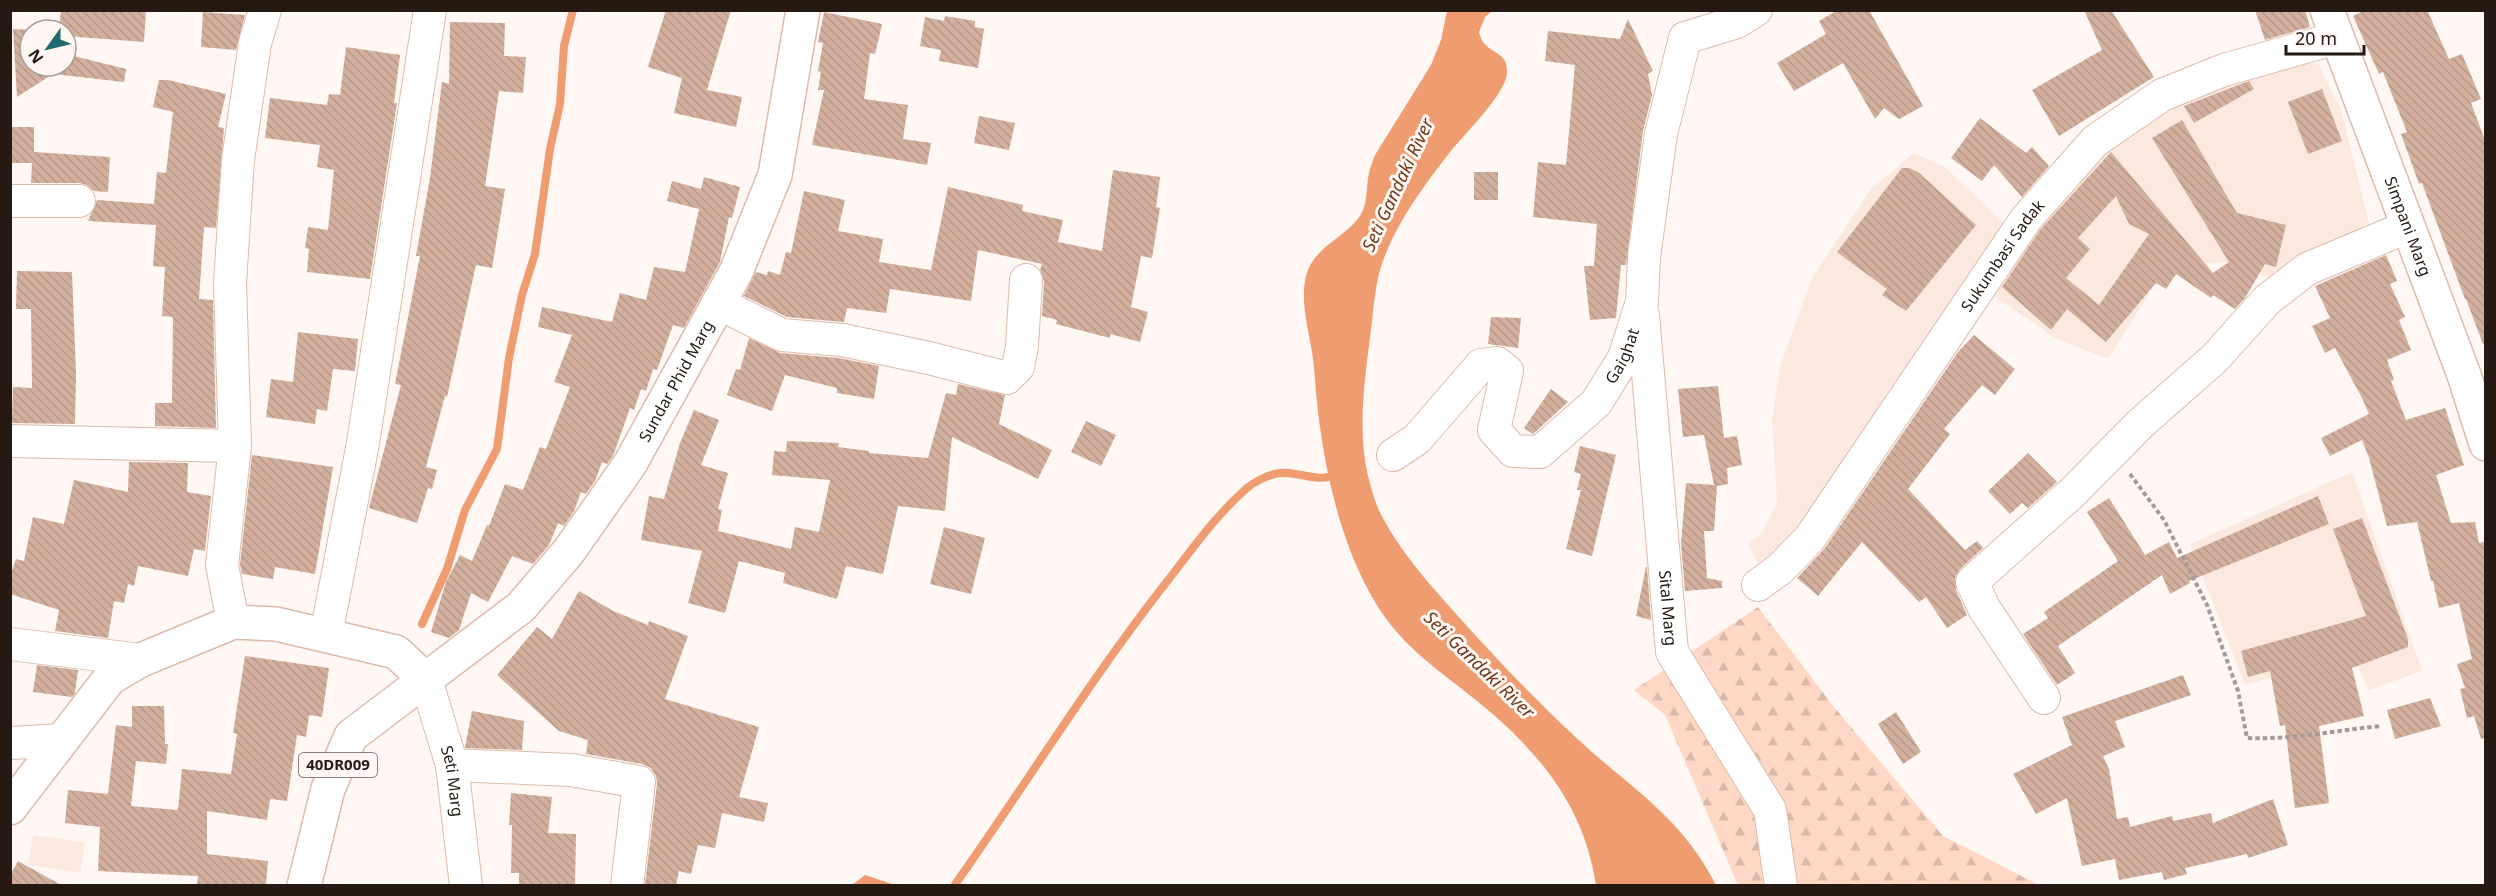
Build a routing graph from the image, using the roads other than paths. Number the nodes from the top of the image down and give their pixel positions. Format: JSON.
{"nodes":[{"id":1,"x":265,"y":10,"type":"edge"},
{"id":2,"x":430,"y":10,"type":"edge"},
{"id":3,"x":803,"y":10,"type":"edge"},
{"id":4,"x":1756,"y":10,"type":"edge"},
{"id":5,"x":2332,"y":24,"type":"edge"},
{"id":6,"x":10,"y":201,"type":"edge"},
{"id":7,"x":79,"y":201,"type":"dead end"},
{"id":8,"x":2407,"y":227,"type":"junction"},
{"id":9,"x":1026,"y":280,"type":"dead end"},
{"id":10,"x":1642,"y":302,"type":"junction"},
{"id":11,"x":718,"y":303,"type":"junction"},
{"id":12,"x":10,"y":441,"type":"edge"},
{"id":13,"x":2486,"y":444,"type":"edge"},
{"id":14,"x":235,"y":446,"type":"junction"},
{"id":15,"x":1393,"y":455,"type":"dead end"},
{"id":16,"x":1758,"y":585,"type":"dead end"},
{"id":17,"x":233,"y":622,"type":"junction"},
{"id":18,"x":326,"y":635,"type":"junction"},
{"id":19,"x":10,"y":644,"type":"edge"},
{"id":20,"x":141,"y":660,"type":"junction"},
{"id":21,"x":426,"y":680,"type":"junction"},
{"id":22,"x":2044,"y":698,"type":"dead end"},
{"id":23,"x":62,"y":740,"type":"junction"},
{"id":24,"x":10,"y":743,"type":"edge"},
{"id":25,"x":452,"y":765,"type":"junction"},
{"id":26,"x":10,"y":808,"type":"edge"},
{"id":27,"x":304,"y":885,"type":"edge"},
{"id":28,"x":466,"y":885,"type":"edge"},
{"id":29,"x":627,"y":885,"type":"edge"},
{"id":30,"x":1781,"y":885,"type":"edge"}],
"edges":[{"from":1,"to":14,"type":"street"},
{"from":2,"to":18,"type":"street"},
{"from":3,"to":11,"type":"main road","name":"Sundar Phid Marg"},
{"from":4,"to":10,"type":"street","name":"Gaighat"},
{"from":5,"to":8,"type":"main road","name":"Simpani Marg"},
{"from":5,"to":16,"type":"street","name":"Sukumbasi Sadak"},
{"from":6,"to":7,"type":"street"},
{"from":8,"to":13,"type":"main road","name":"Simpani Marg"},
{"from":8,"to":22,"type":"street"},
{"from":9,"to":11,"type":"street"},
{"from":10,"to":15,"type":"street","name":"Gaighat"},
{"from":10,"to":30,"type":"street","name":"Sital Marg"},
{"from":11,"to":21,"type":"main road","name":"Sundar Phid Marg"},
{"from":12,"to":14,"type":"street"},
{"from":14,"to":17,"type":"street"},
{"from":17,"to":18,"type":"main road"},
{"from":17,"to":20,"type":"main road"},
{"from":18,"to":21,"type":"main road"},
{"from":19,"to":20,"type":"street"},
{"from":20,"to":23,"type":"main road"},
{"from":21,"to":25,"type":"street","name":"Seti Marg"},
{"from":21,"to":27,"type":"main road","number":"40DR009"},
{"from":23,"to":24,"type":"street"},
{"from":23,"to":26,"type":"main road"},
{"from":25,"to":28,"type":"street","name":"Seti Marg"},
{"from":25,"to":29,"type":"street"}]}
